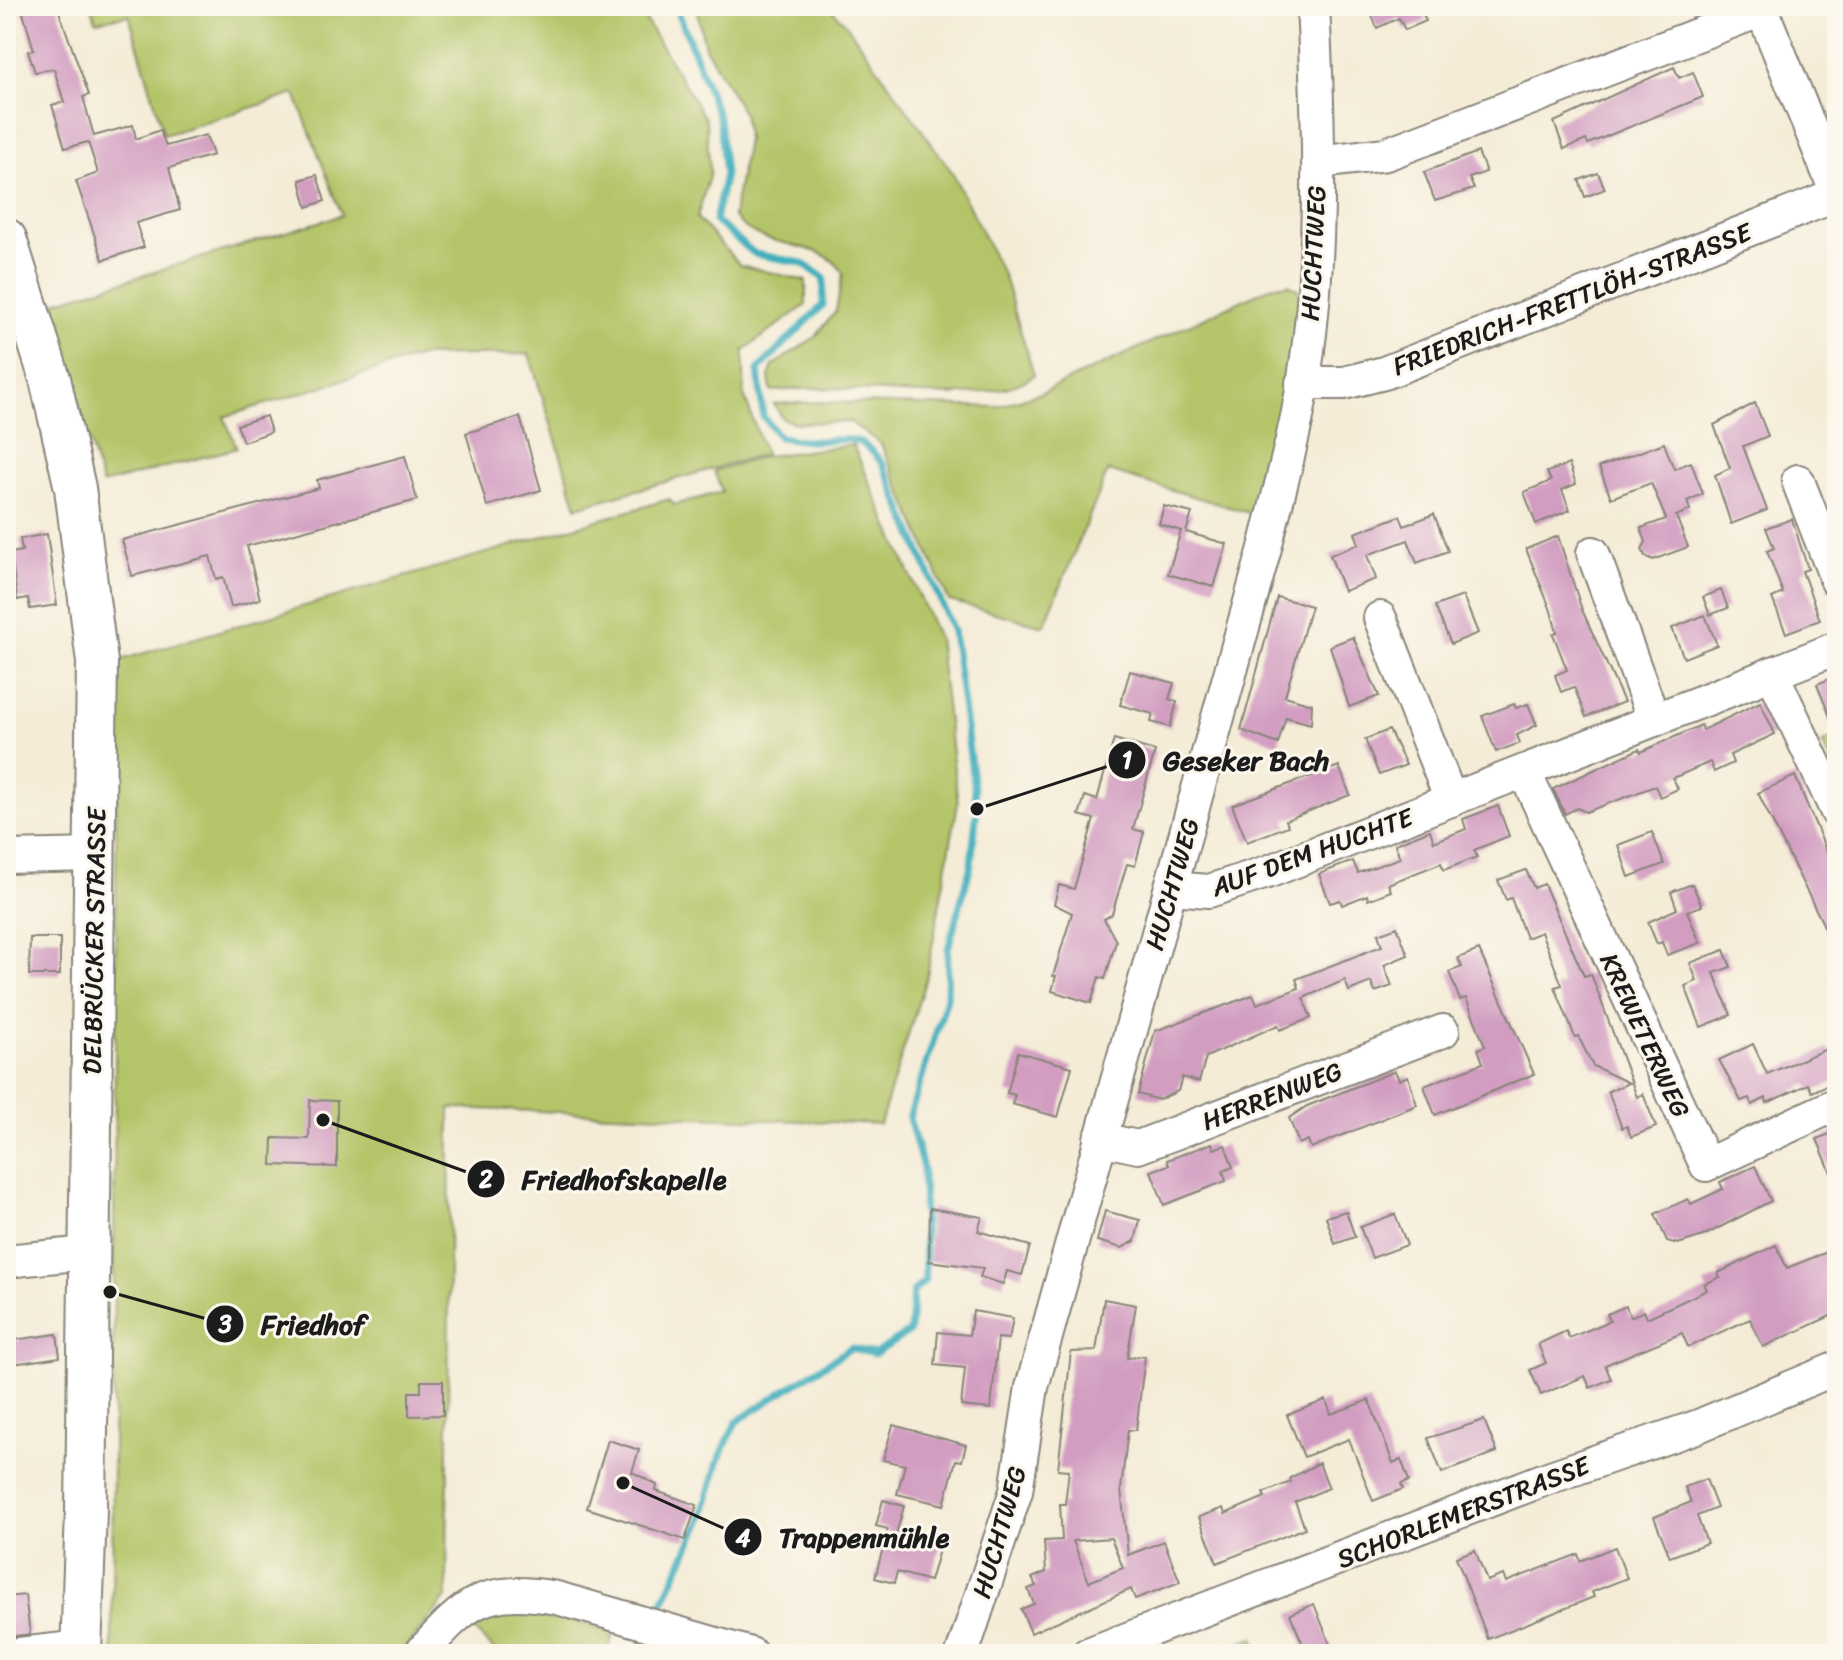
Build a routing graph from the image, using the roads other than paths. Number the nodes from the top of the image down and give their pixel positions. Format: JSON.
{"nodes":[{"id":1,"x":1313,"y":6,"type":"edge"},
{"id":2,"x":1318,"y":162,"type":"junction"},
{"id":3,"x":1837,"y":194,"type":"edge"},
{"id":4,"x":6,"y":239,"type":"edge"},
{"id":5,"x":13,"y":286,"type":"edge"},
{"id":6,"x":1302,"y":383,"type":"junction"},
{"id":7,"x":1798,"y":481,"type":"dead end"},
{"id":8,"x":1593,"y":553,"type":"dead end"},
{"id":9,"x":1837,"y":581,"type":"edge"},
{"id":10,"x":1380,"y":618,"type":"dead end"},
{"id":11,"x":1837,"y":648,"type":"edge"},
{"id":12,"x":1772,"y":673,"type":"junction"},
{"id":13,"x":1654,"y":720,"type":"junction"},
{"id":14,"x":1525,"y":773,"type":"junction"},
{"id":15,"x":1451,"y":800,"type":"junction"},
{"id":16,"x":1837,"y":812,"type":"edge"},
{"id":17,"x":96,"y":855,"type":"junction"},
{"id":18,"x":6,"y":857,"type":"edge"},
{"id":19,"x":1171,"y":888,"type":"junction"},
{"id":20,"x":1443,"y":1031,"type":"dead end"},
{"id":21,"x":1837,"y":1104,"type":"edge"},
{"id":22,"x":1100,"y":1139,"type":"junction"},
{"id":23,"x":87,"y":1253,"type":"junction"},
{"id":24,"x":6,"y":1261,"type":"edge"},
{"id":25,"x":1837,"y":1368,"type":"edge"},
{"id":26,"x":81,"y":1650,"type":"edge"},
{"id":27,"x":19,"y":1654,"type":"edge"},
{"id":28,"x":420,"y":1654,"type":"edge"},
{"id":29,"x":751,"y":1654,"type":"edge"},
{"id":30,"x":962,"y":1654,"type":"edge"},
{"id":31,"x":1088,"y":1654,"type":"edge"}],
"edges":[{"from":1,"to":2,"type":"street","name":"HUCHTWEG"},
{"from":2,"to":3,"type":"street"},
{"from":2,"to":6,"type":"street","name":"HUCHTWEG"},
{"from":3,"to":6,"type":"street","name":"FRIEDRICH-FRETTLÖH-STRASSE"},
{"from":4,"to":5,"type":"main road","name":"DELBRÜCKER STRASSE"},
{"from":5,"to":17,"type":"main road","name":"DELBRÜCKER STRASSE"},
{"from":6,"to":19,"type":"street","name":"HUCHTWEG"},
{"from":7,"to":9,"type":"street"},
{"from":8,"to":13,"type":"street"},
{"from":10,"to":15,"type":"street"},
{"from":11,"to":12,"type":"street","name":"AUF DEM HUCHTE"},
{"from":12,"to":13,"type":"street","name":"AUF DEM HUCHTE"},
{"from":12,"to":16,"type":"street"},
{"from":13,"to":14,"type":"street","name":"AUF DEM HUCHTE"},
{"from":14,"to":15,"type":"street","name":"AUF DEM HUCHTE"},
{"from":14,"to":21,"type":"street","name":"KREWETERWEG"},
{"from":15,"to":19,"type":"street","name":"AUF DEM HUCHTE"},
{"from":17,"to":18,"type":"street"},
{"from":17,"to":23,"type":"main road","name":"DELBRÜCKER STRASSE"},
{"from":19,"to":22,"type":"street","name":"HUCHTWEG"},
{"from":20,"to":22,"type":"street","name":"HERRENWEG"},
{"from":22,"to":30,"type":"street","name":"HUCHTWEG"},
{"from":23,"to":24,"type":"street"},
{"from":23,"to":26,"type":"main road","name":"DELBRÜCKER STRASSE"},
{"from":25,"to":31,"type":"street","name":"SCHORLEMERSTRASSE"},
{"from":26,"to":27,"type":"street"},
{"from":28,"to":29,"type":"street"}]}
